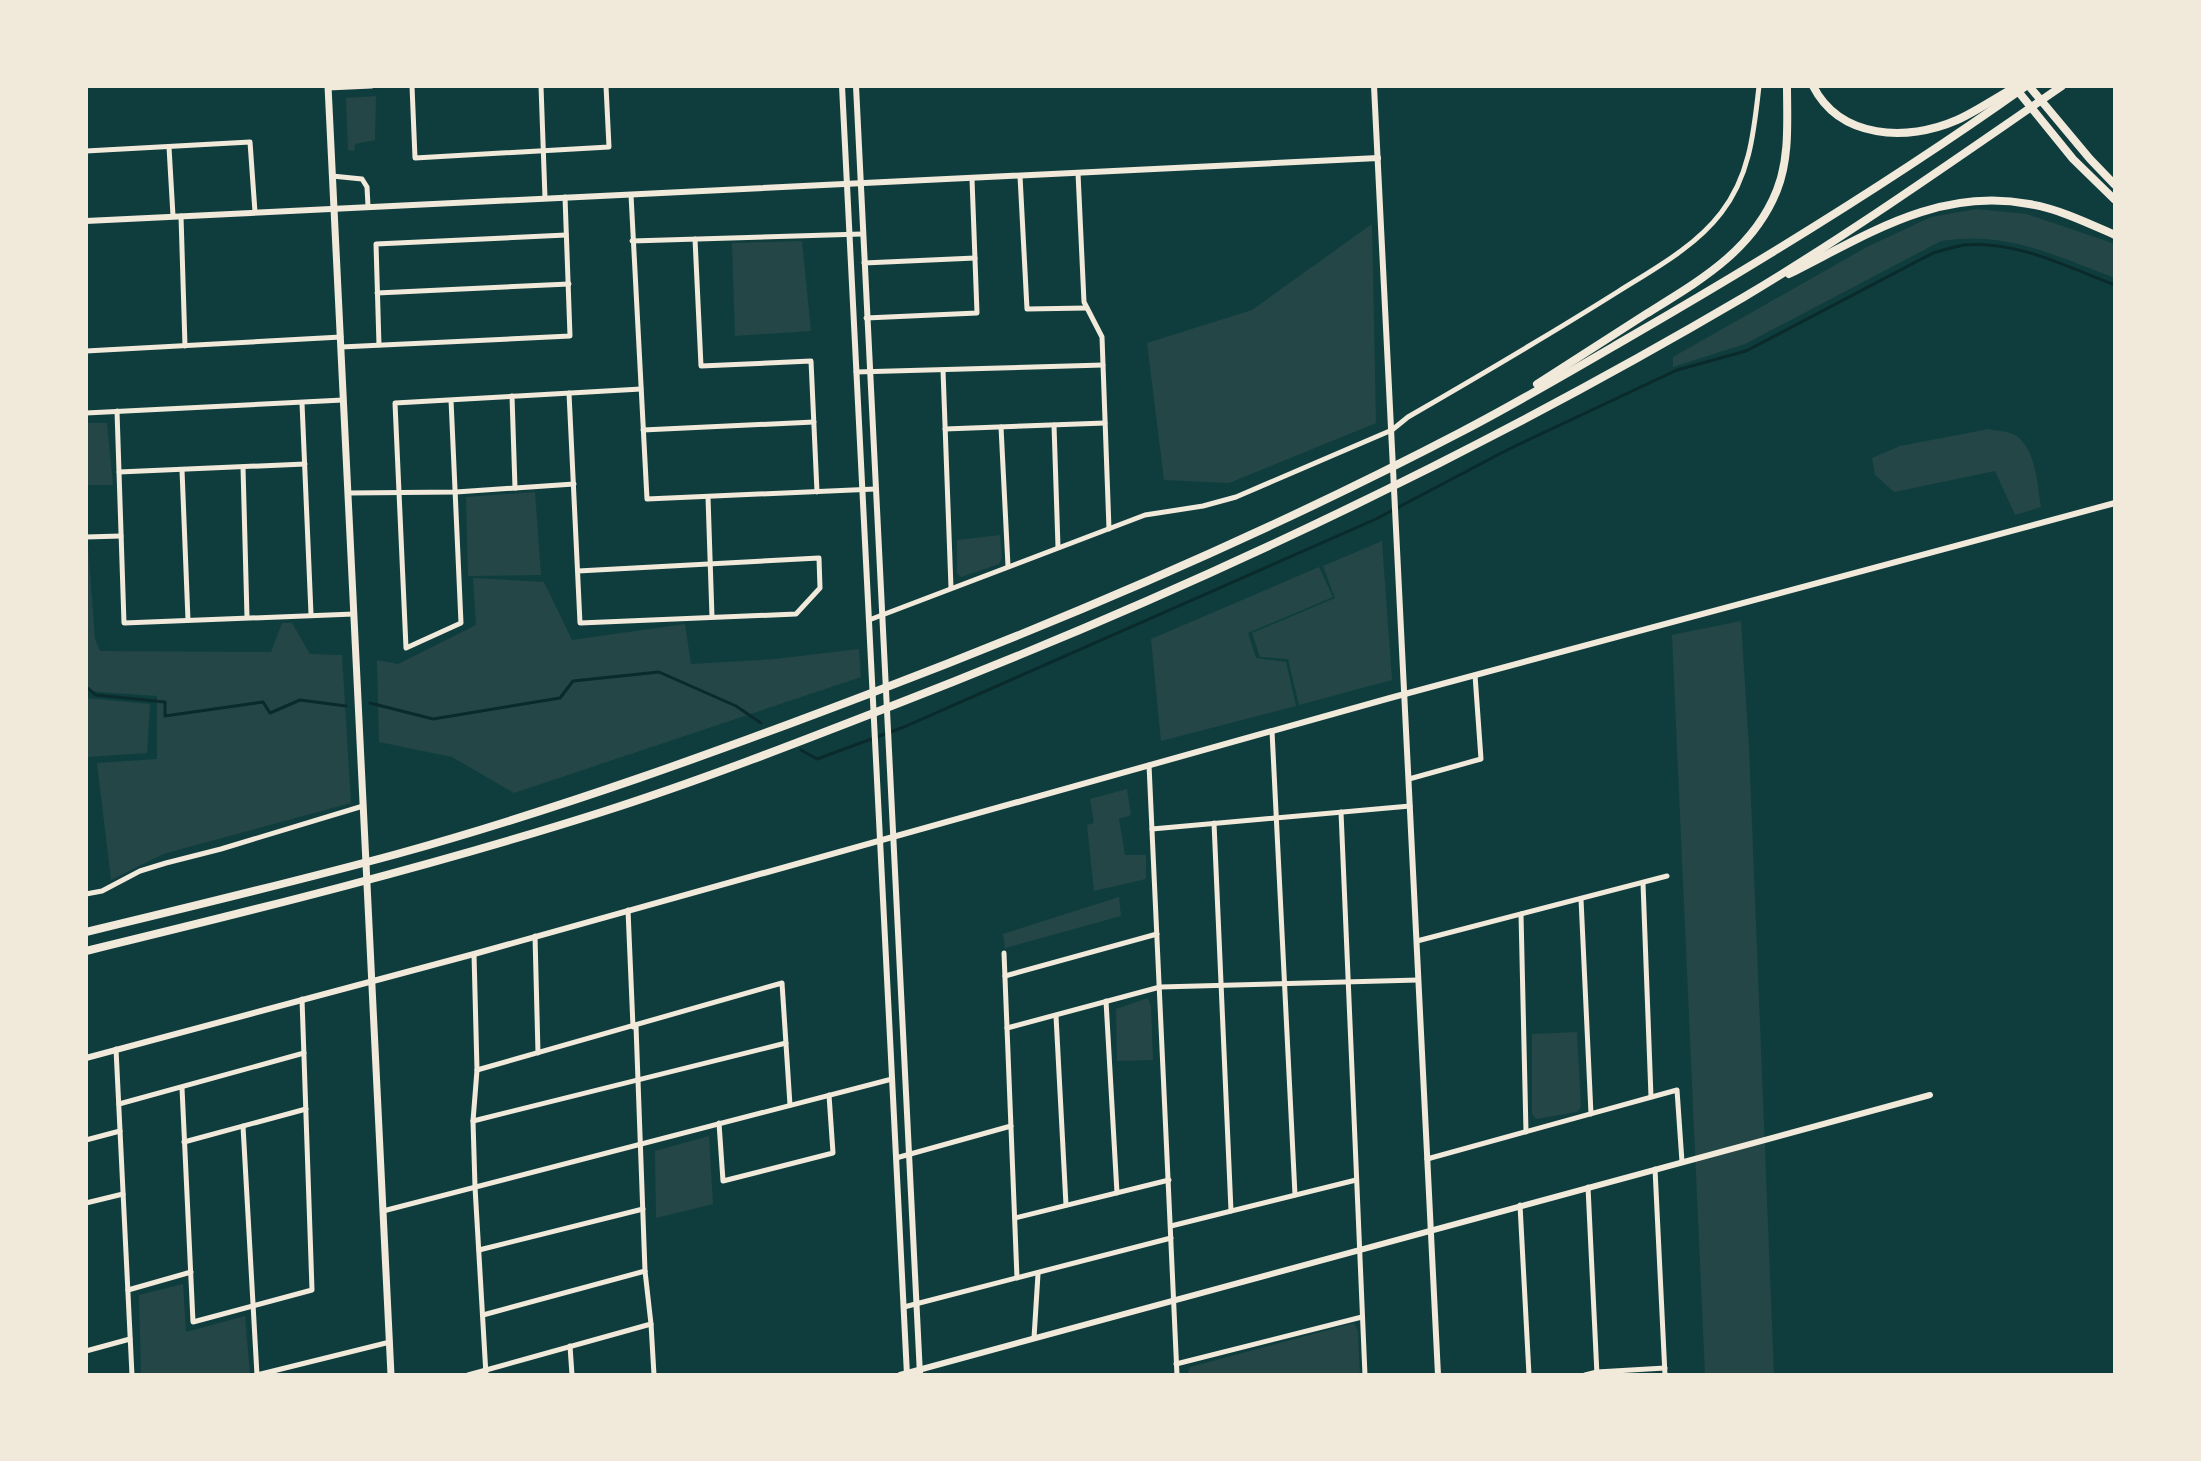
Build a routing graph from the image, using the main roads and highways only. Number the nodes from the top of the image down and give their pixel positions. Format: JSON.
{"nodes":[{"id":1,"x":1787,"y":86,"type":"edge"},
{"id":2,"x":1813,"y":86,"type":"edge"},
{"id":3,"x":2015,"y":86,"type":"edge"},
{"id":4,"x":2028,"y":86,"type":"edge"},
{"id":5,"x":2062,"y":86,"type":"edge"},
{"id":6,"x":328,"y":87,"type":"edge"},
{"id":7,"x":1988,"y":108,"type":"junction"},
{"id":8,"x":2115,"y":185,"type":"edge"},
{"id":9,"x":2115,"y":200,"type":"edge"},
{"id":10,"x":2115,"y":235,"type":"edge"},
{"id":11,"x":1745,"y":296,"type":"junction"},
{"id":12,"x":1462,"y":432,"type":"junction"},
{"id":13,"x":86,"y":932,"type":"edge"},
{"id":14,"x":86,"y":951,"type":"edge"},
{"id":15,"x":391,"y":1375,"type":"edge"}],
"edges":[{"from":1,"to":12,"type":"highway"},
{"from":2,"to":7,"type":"highway"},
{"from":3,"to":7,"type":"highway"},
{"from":3,"to":9,"type":"highway"},
{"from":4,"to":7,"type":"highway"},
{"from":4,"to":8,"type":"highway"},
{"from":5,"to":11,"type":"highway"},
{"from":6,"to":15,"type":"main road"},
{"from":7,"to":12,"type":"highway"},
{"from":10,"to":11,"type":"highway"},
{"from":11,"to":14,"type":"highway"},
{"from":12,"to":13,"type":"highway"}]}
